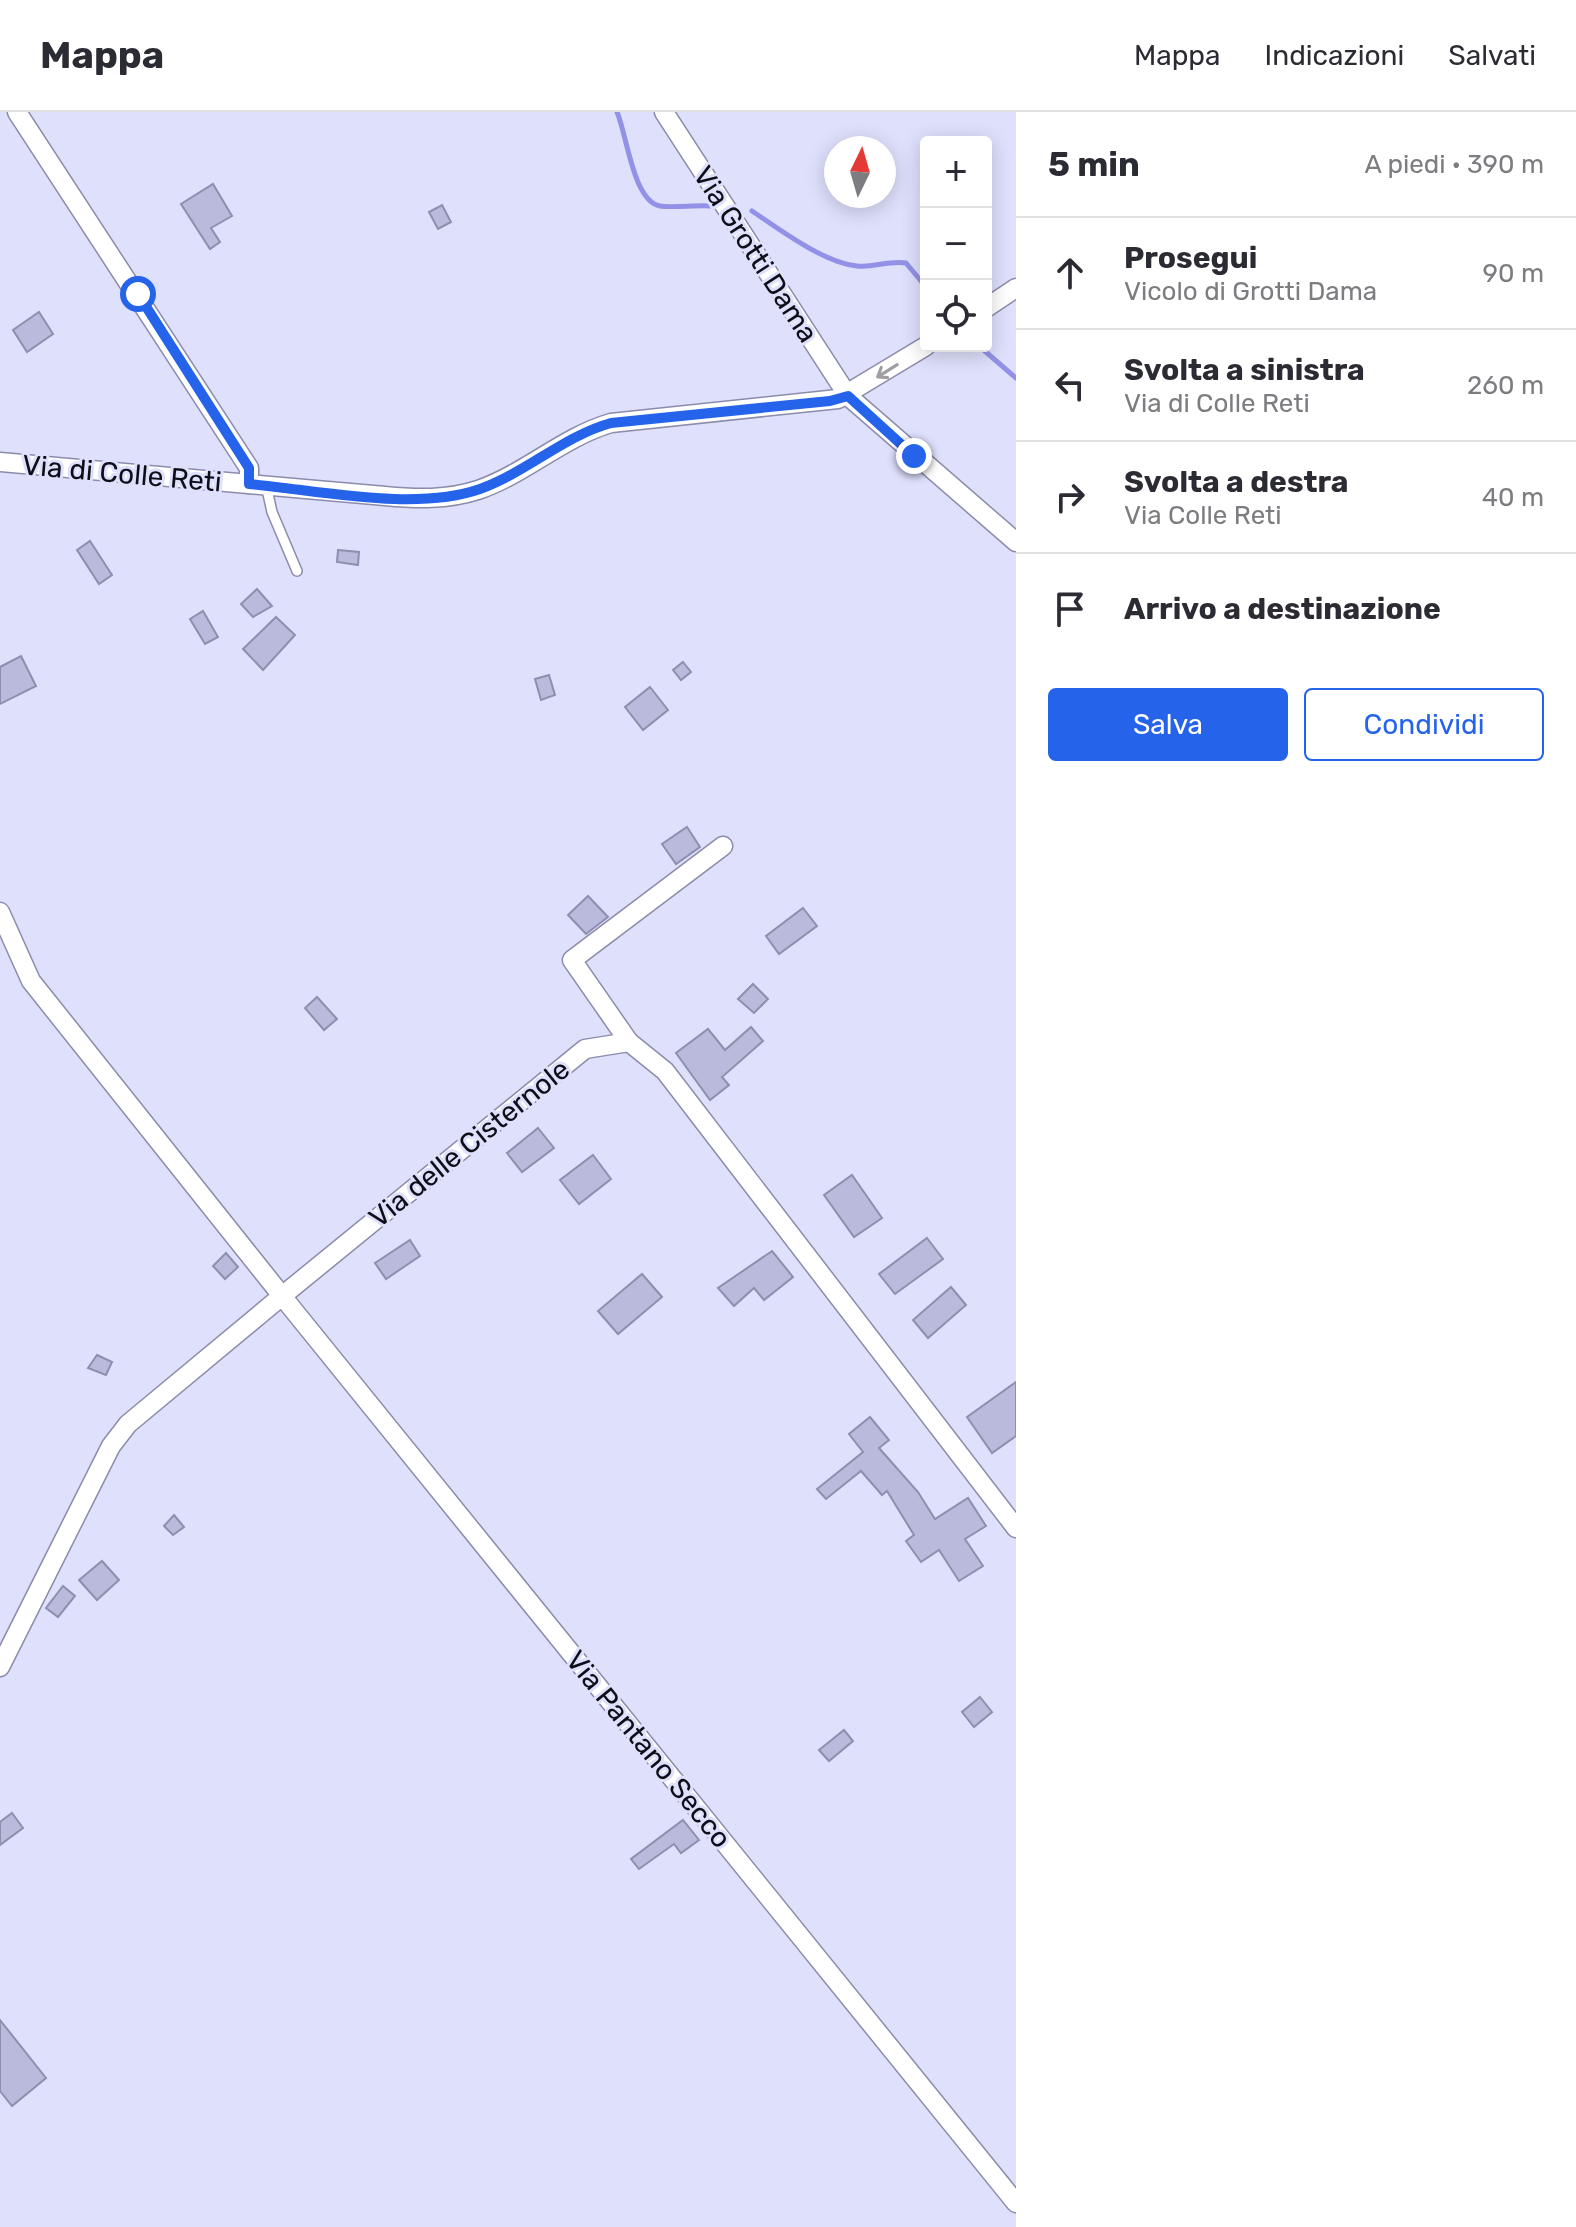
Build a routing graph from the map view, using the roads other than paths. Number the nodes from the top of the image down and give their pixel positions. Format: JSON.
{"nodes":[{"id":1,"x":17,"y":112,"type":"edge"},
{"id":2,"x":664,"y":112,"type":"edge"},
{"id":3,"x":1016,"y":288,"type":"edge"},
{"id":4,"x":992,"y":304,"type":"edge"},
{"id":5,"x":920,"y":350,"type":"edge"},
{"id":6,"x":848,"y":396,"type":"junction"},
{"id":7,"x":0,"y":462,"type":"edge"},
{"id":8,"x":257,"y":485,"type":"junction"},
{"id":9,"x":1016,"y":542,"type":"edge"},
{"id":10,"x":297,"y":571,"type":"dead end"},
{"id":11,"x":723,"y":846,"type":"dead end"},
{"id":12,"x":0,"y":912,"type":"edge"},
{"id":13,"x":629,"y":1042,"type":"junction"},
{"id":14,"x":282,"y":1296,"type":"junction"},
{"id":15,"x":1016,"y":1528,"type":"edge"},
{"id":16,"x":0,"y":1667,"type":"edge"},
{"id":17,"x":1016,"y":2203,"type":"edge"}],
"edges":[{"from":1,"to":8,"type":"street"},
{"from":2,"to":6,"type":"street","name":"Via Grotti Dama"},
{"from":3,"to":4,"type":"street"},
{"from":5,"to":6,"type":"street","one_way":true},
{"from":6,"to":8,"type":"street","name":"Via di Colle Reti"},
{"from":6,"to":9,"type":"street","name":"Via Grotti Dama"},
{"from":7,"to":8,"type":"street","name":"Via di Colle Reti"},
{"from":8,"to":10,"type":"lane"},
{"from":11,"to":13,"type":"street"},
{"from":12,"to":14,"type":"street"},
{"from":13,"to":14,"type":"street","name":"Via delle Cisternole"},
{"from":13,"to":15,"type":"street"},
{"from":14,"to":16,"type":"street","name":"Via delle Cisternole"},
{"from":14,"to":17,"type":"street","name":"Via Pantano Secco"}]}
